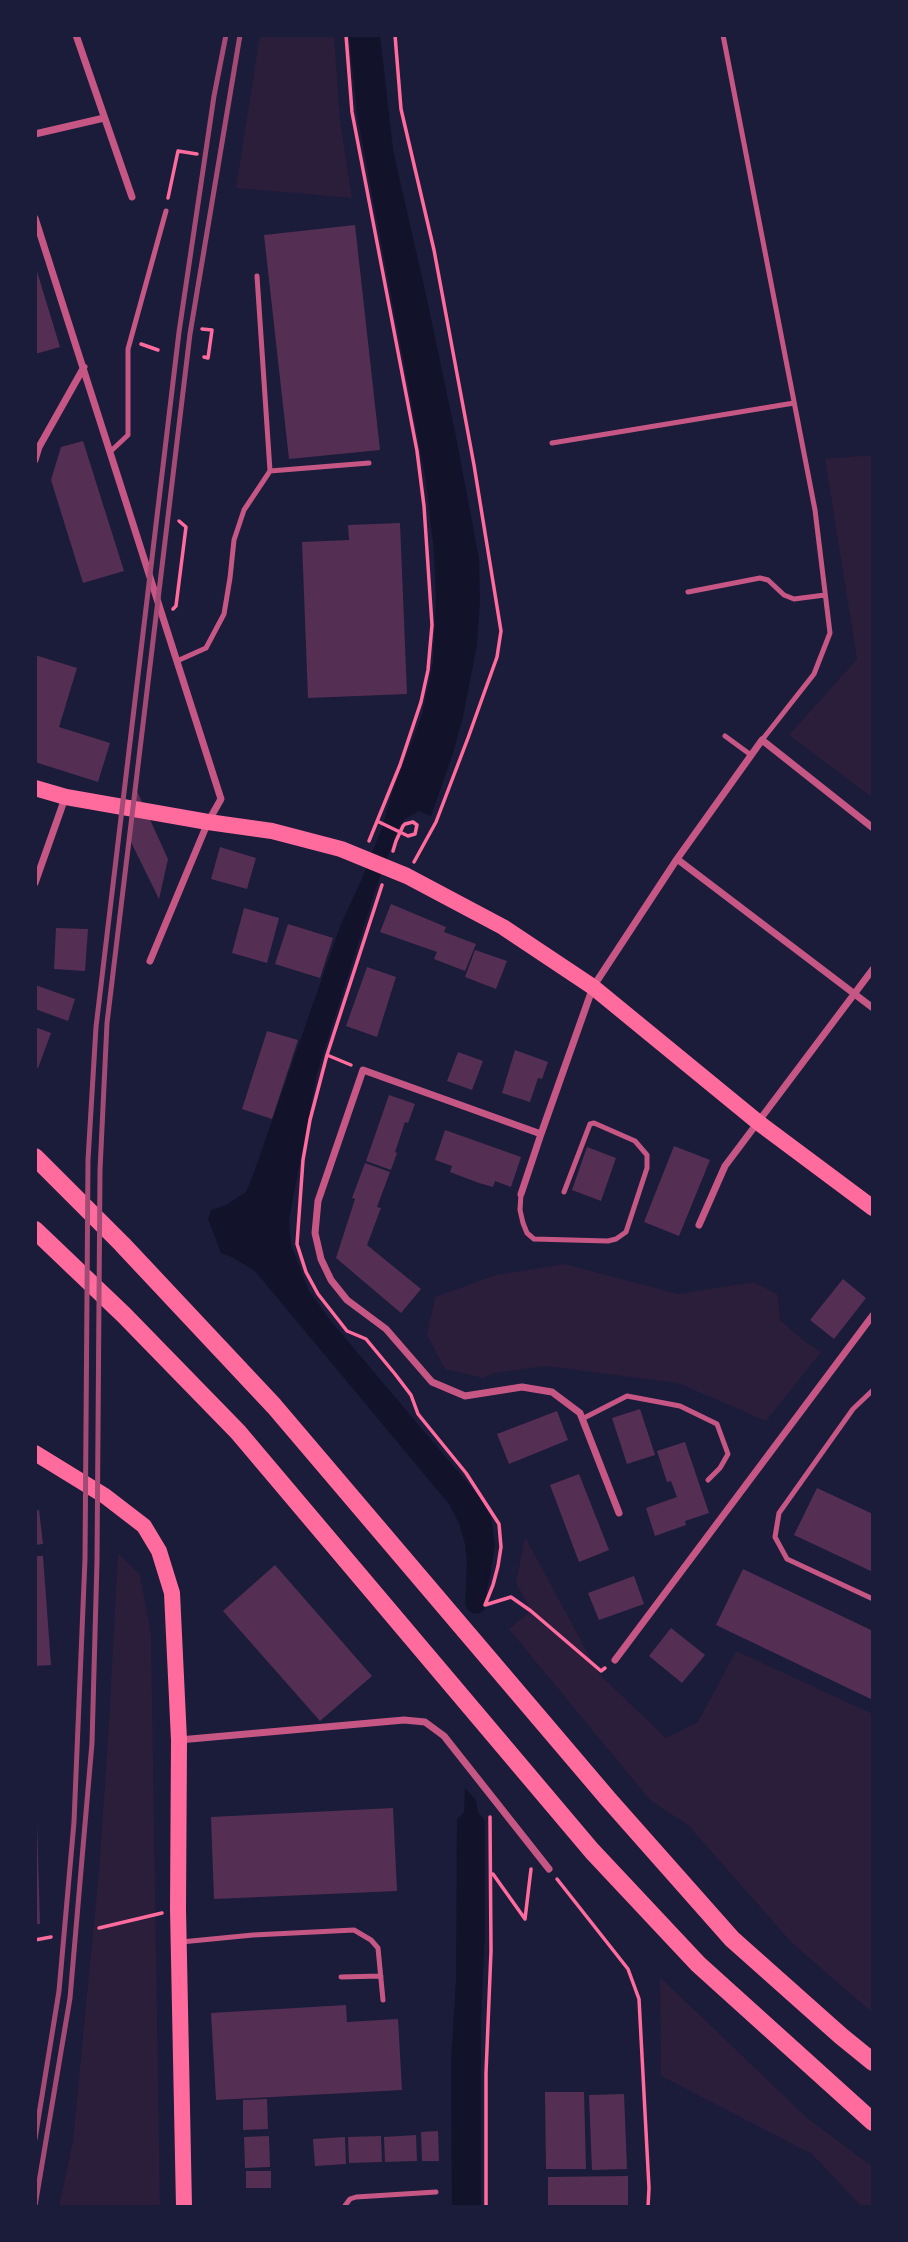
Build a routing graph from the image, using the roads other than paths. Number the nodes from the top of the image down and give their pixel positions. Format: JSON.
{"nodes":[{"id":1,"x":76,"y":35,"type":"edge"},
{"id":2,"x":723,"y":35,"type":"edge"},
{"id":3,"x":104,"y":118,"type":"junction"},
{"id":4,"x":35,"y":134,"type":"edge"},
{"id":5,"x":132,"y":197,"type":"dead end"},
{"id":6,"x":166,"y":211,"type":"road end"},
{"id":7,"x":35,"y":218,"type":"edge"},
{"id":8,"x":257,"y":276,"type":"dead end"},
{"id":9,"x":84,"y":366,"type":"junction"},
{"id":10,"x":794,"y":403,"type":"junction"},
{"id":11,"x":552,"y":443,"type":"dead end"},
{"id":12,"x":111,"y":452,"type":"junction"},
{"id":13,"x":35,"y":460,"type":"edge"},
{"id":14,"x":369,"y":463,"type":"dead end"},
{"id":15,"x":270,"y":471,"type":"junction"},
{"id":16,"x":688,"y":592,"type":"dead end"},
{"id":17,"x":825,"y":594,"type":"junction"},
{"id":18,"x":177,"y":661,"type":"junction"},
{"id":19,"x":725,"y":736,"type":"dead end"},
{"id":20,"x":762,"y":740,"type":"junction"},
{"id":21,"x":751,"y":755,"type":"junction"},
{"id":22,"x":35,"y":788,"type":"edge"},
{"id":23,"x":66,"y":797,"type":"junction"},
{"id":24,"x":208,"y":822,"type":"junction"},
{"id":25,"x":873,"y":828,"type":"edge"},
{"id":26,"x":677,"y":859,"type":"junction"},
{"id":27,"x":35,"y":883,"type":"edge"},
{"id":28,"x":150,"y":961,"type":"dead end"},
{"id":29,"x":873,"y":969,"type":"edge"},
{"id":30,"x":593,"y":987,"type":"junction"},
{"id":31,"x":855,"y":995,"type":"junction"},
{"id":32,"x":873,"y":1008,"type":"edge"},
{"id":33,"x":759,"y":1123,"type":"junction"},
{"id":34,"x":541,"y":1134,"type":"junction"},
{"id":35,"x":35,"y":1157,"type":"edge"},
{"id":36,"x":35,"y":1174,"type":"edge"},
{"id":37,"x":564,"y":1192,"type":"dead end"},
{"id":38,"x":521,"y":1194,"type":"joint"},
{"id":39,"x":873,"y":1208,"type":"edge"},
{"id":40,"x":699,"y":1225,"type":"dead end"},
{"id":41,"x":35,"y":1230,"type":"edge"},
{"id":42,"x":122,"y":1244,"type":"junction"},
{"id":43,"x":873,"y":1315,"type":"edge"},
{"id":44,"x":873,"y":1390,"type":"edge"},
{"id":45,"x":582,"y":1419,"type":"junction"},
{"id":46,"x":35,"y":1453,"type":"edge"},
{"id":47,"x":708,"y":1480,"type":"dead end"},
{"id":48,"x":619,"y":1513,"type":"dead end"},
{"id":49,"x":873,"y":1599,"type":"edge"},
{"id":50,"x":615,"y":1660,"type":"road end"},
{"id":51,"x":179,"y":1740,"type":"junction"},
{"id":52,"x":549,"y":1869,"type":"road end"},
{"id":53,"x":178,"y":1942,"type":"junction"},
{"id":54,"x":381,"y":1976,"type":"junction"},
{"id":55,"x":341,"y":1977,"type":"dead end"},
{"id":56,"x":383,"y":2000,"type":"dead end"},
{"id":57,"x":873,"y":2062,"type":"edge"},
{"id":58,"x":873,"y":2122,"type":"edge"},
{"id":59,"x":436,"y":2192,"type":"dead end"},
{"id":60,"x":184,"y":2207,"type":"edge"},
{"id":61,"x":344,"y":2207,"type":"edge"}],
"edges":[{"from":1,"to":3,"type":"street"},
{"from":2,"to":10,"type":"lane"},
{"from":3,"to":4,"type":"street"},
{"from":3,"to":5,"type":"street"},
{"from":6,"to":12,"type":"lane"},
{"from":7,"to":9,"type":"street"},
{"from":8,"to":15,"type":"lane"},
{"from":9,"to":12,"type":"street"},
{"from":9,"to":13,"type":"street"},
{"from":10,"to":11,"type":"lane"},
{"from":10,"to":17,"type":"lane"},
{"from":12,"to":18,"type":"street"},
{"from":14,"to":15,"type":"lane"},
{"from":15,"to":18,"type":"lane"},
{"from":16,"to":17,"type":"lane"},
{"from":17,"to":20,"type":"lane"},
{"from":18,"to":24,"type":"street"},
{"from":19,"to":21,"type":"lane"},
{"from":20,"to":21,"type":"street"},
{"from":20,"to":25,"type":"street"},
{"from":21,"to":26,"type":"street"},
{"from":22,"to":23,"type":"main road"},
{"from":23,"to":24,"type":"main road"},
{"from":23,"to":27,"type":"street"},
{"from":24,"to":28,"type":"street"},
{"from":24,"to":30,"type":"main road"},
{"from":26,"to":30,"type":"street"},
{"from":26,"to":31,"type":"street"},
{"from":29,"to":31,"type":"street"},
{"from":30,"to":33,"type":"main road"},
{"from":30,"to":34,"type":"street"},
{"from":31,"to":32,"type":"street"},
{"from":31,"to":33,"type":"street"},
{"from":33,"to":39,"type":"main road"},
{"from":33,"to":40,"type":"street"},
{"from":34,"to":38,"type":"street"},
{"from":34,"to":45,"type":"street"},
{"from":35,"to":42,"type":"highway"},
{"from":36,"to":42,"type":"highway"},
{"from":37,"to":38,"type":"lane"},
{"from":41,"to":58,"type":"highway"},
{"from":42,"to":57,"type":"highway"},
{"from":43,"to":50,"type":"street"},
{"from":44,"to":49,"type":"lane"},
{"from":45,"to":47,"type":"lane"},
{"from":45,"to":48,"type":"street"},
{"from":46,"to":51,"type":"main road"},
{"from":51,"to":52,"type":"street"},
{"from":51,"to":53,"type":"main road"},
{"from":53,"to":54,"type":"lane"},
{"from":53,"to":60,"type":"main road"},
{"from":54,"to":55,"type":"lane"},
{"from":54,"to":56,"type":"lane"},
{"from":59,"to":61,"type":"lane"}]}
